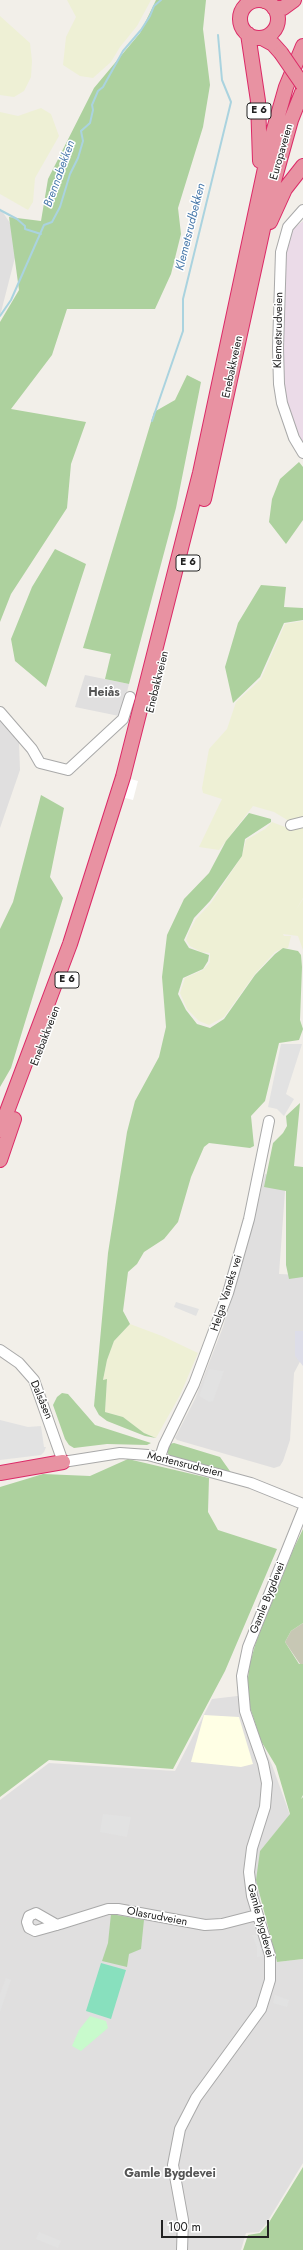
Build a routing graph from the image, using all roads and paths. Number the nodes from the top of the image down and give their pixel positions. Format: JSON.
{"nodes":[{"id":1,"x":294,"y":0,"type":"edge"},
{"id":2,"x":261,"y":3,"type":"edge"},
{"id":3,"x":276,"y":28,"type":"junction"},
{"id":4,"x":248,"y":34,"type":"junction"},
{"id":5,"x":262,"y":38,"type":"junction"},
{"id":6,"x":303,"y":46,"type":"edge"},
{"id":7,"x":281,"y":52,"type":"junction"},
{"id":8,"x":303,"y":85,"type":"edge"},
{"id":9,"x":303,"y":90,"type":"edge"},
{"id":10,"x":303,"y":166,"type":"edge"},
{"id":11,"x":266,"y":190,"type":"junction"},
{"id":12,"x":303,"y":210,"type":"edge"},
{"id":13,"x":259,"y":246,"type":"junction"},
{"id":14,"x":303,"y":453,"type":"edge"},
{"id":15,"x":130,"y":697,"type":"dead end"},
{"id":16,"x":0,"y":712,"type":"edge"},
{"id":17,"x":127,"y":778,"type":"junction"},
{"id":18,"x":121,"y":797,"type":"junction"},
{"id":19,"x":303,"y":822,"type":"edge"},
{"id":20,"x":291,"y":825,"type":"dead end"},
{"id":21,"x":269,"y":1121,"type":"dead end"},
{"id":22,"x":0,"y":1130,"type":"edge"},
{"id":23,"x":0,"y":1160,"type":"edge"},
{"id":24,"x":0,"y":1350,"type":"edge"},
{"id":25,"x":160,"y":1457,"type":"junction"},
{"id":26,"x":63,"y":1462,"type":"junction"},
{"id":27,"x":3,"y":1471,"type":"edge"},
{"id":28,"x":303,"y":1504,"type":"edge"},
{"id":29,"x":303,"y":1510,"type":"edge"},
{"id":30,"x":257,"y":1915,"type":"junction"},
{"id":31,"x":57,"y":1925,"type":"dead end"},
{"id":32,"x":182,"y":2250,"type":"edge"}],
"edges":[{"from":1,"to":2,"type":"highway"},
{"from":2,"to":3,"type":"highway"},
{"from":2,"to":4,"type":"highway","number":"E 6"},
{"from":3,"to":5,"type":"highway"},
{"from":3,"to":7,"type":"highway"},
{"from":4,"to":5,"type":"highway"},
{"from":4,"to":11,"type":"highway","number":"E 6"},
{"from":5,"to":7,"type":"highway"},
{"from":6,"to":11,"type":"highway","name":"Europaveien","number":"E 6"},
{"from":7,"to":8,"type":"highway","bridge":true},
{"from":9,"to":11,"type":"highway","name":"Europaveien","number":"E 6"},
{"from":10,"to":13,"type":"highway","number":"E 6"},
{"from":11,"to":13,"type":"highway","name":"Enebakkveien","number":"E 6"},
{"from":11,"to":17,"type":"highway","name":"Enebakkveien","number":"E 6"},
{"from":12,"to":14,"type":"street","name":"Klemetsrudveien"},
{"from":13,"to":17,"type":"highway","name":"Enebakkveien","number":"E 6"},
{"from":15,"to":16,"type":"street"},
{"from":17,"to":18,"type":"highway","name":"Enebakkveien","number":"E 6"},
{"from":18,"to":22,"type":"highway","name":"Enebakkveien","number":"E 6"},
{"from":18,"to":23,"type":"highway","name":"Enebakkveien","number":"E 6"},
{"from":19,"to":20,"type":"street"},
{"from":21,"to":25,"type":"street","name":"Helga Vaneks vei"},
{"from":24,"to":26,"type":"street","name":"Dalsåsen"},
{"from":25,"to":26,"type":"street","name":"Mortensrudveien"},
{"from":25,"to":28,"type":"street","name":"Mortensrudveien"},
{"from":26,"to":27,"type":"highway"},
{"from":29,"to":30,"type":"street","name":"Gamle Bygdevei"},
{"from":30,"to":31,"type":"street","name":"Olasrudveien"},
{"from":30,"to":32,"type":"street","name":"Gamle Bygdevei"}]}
